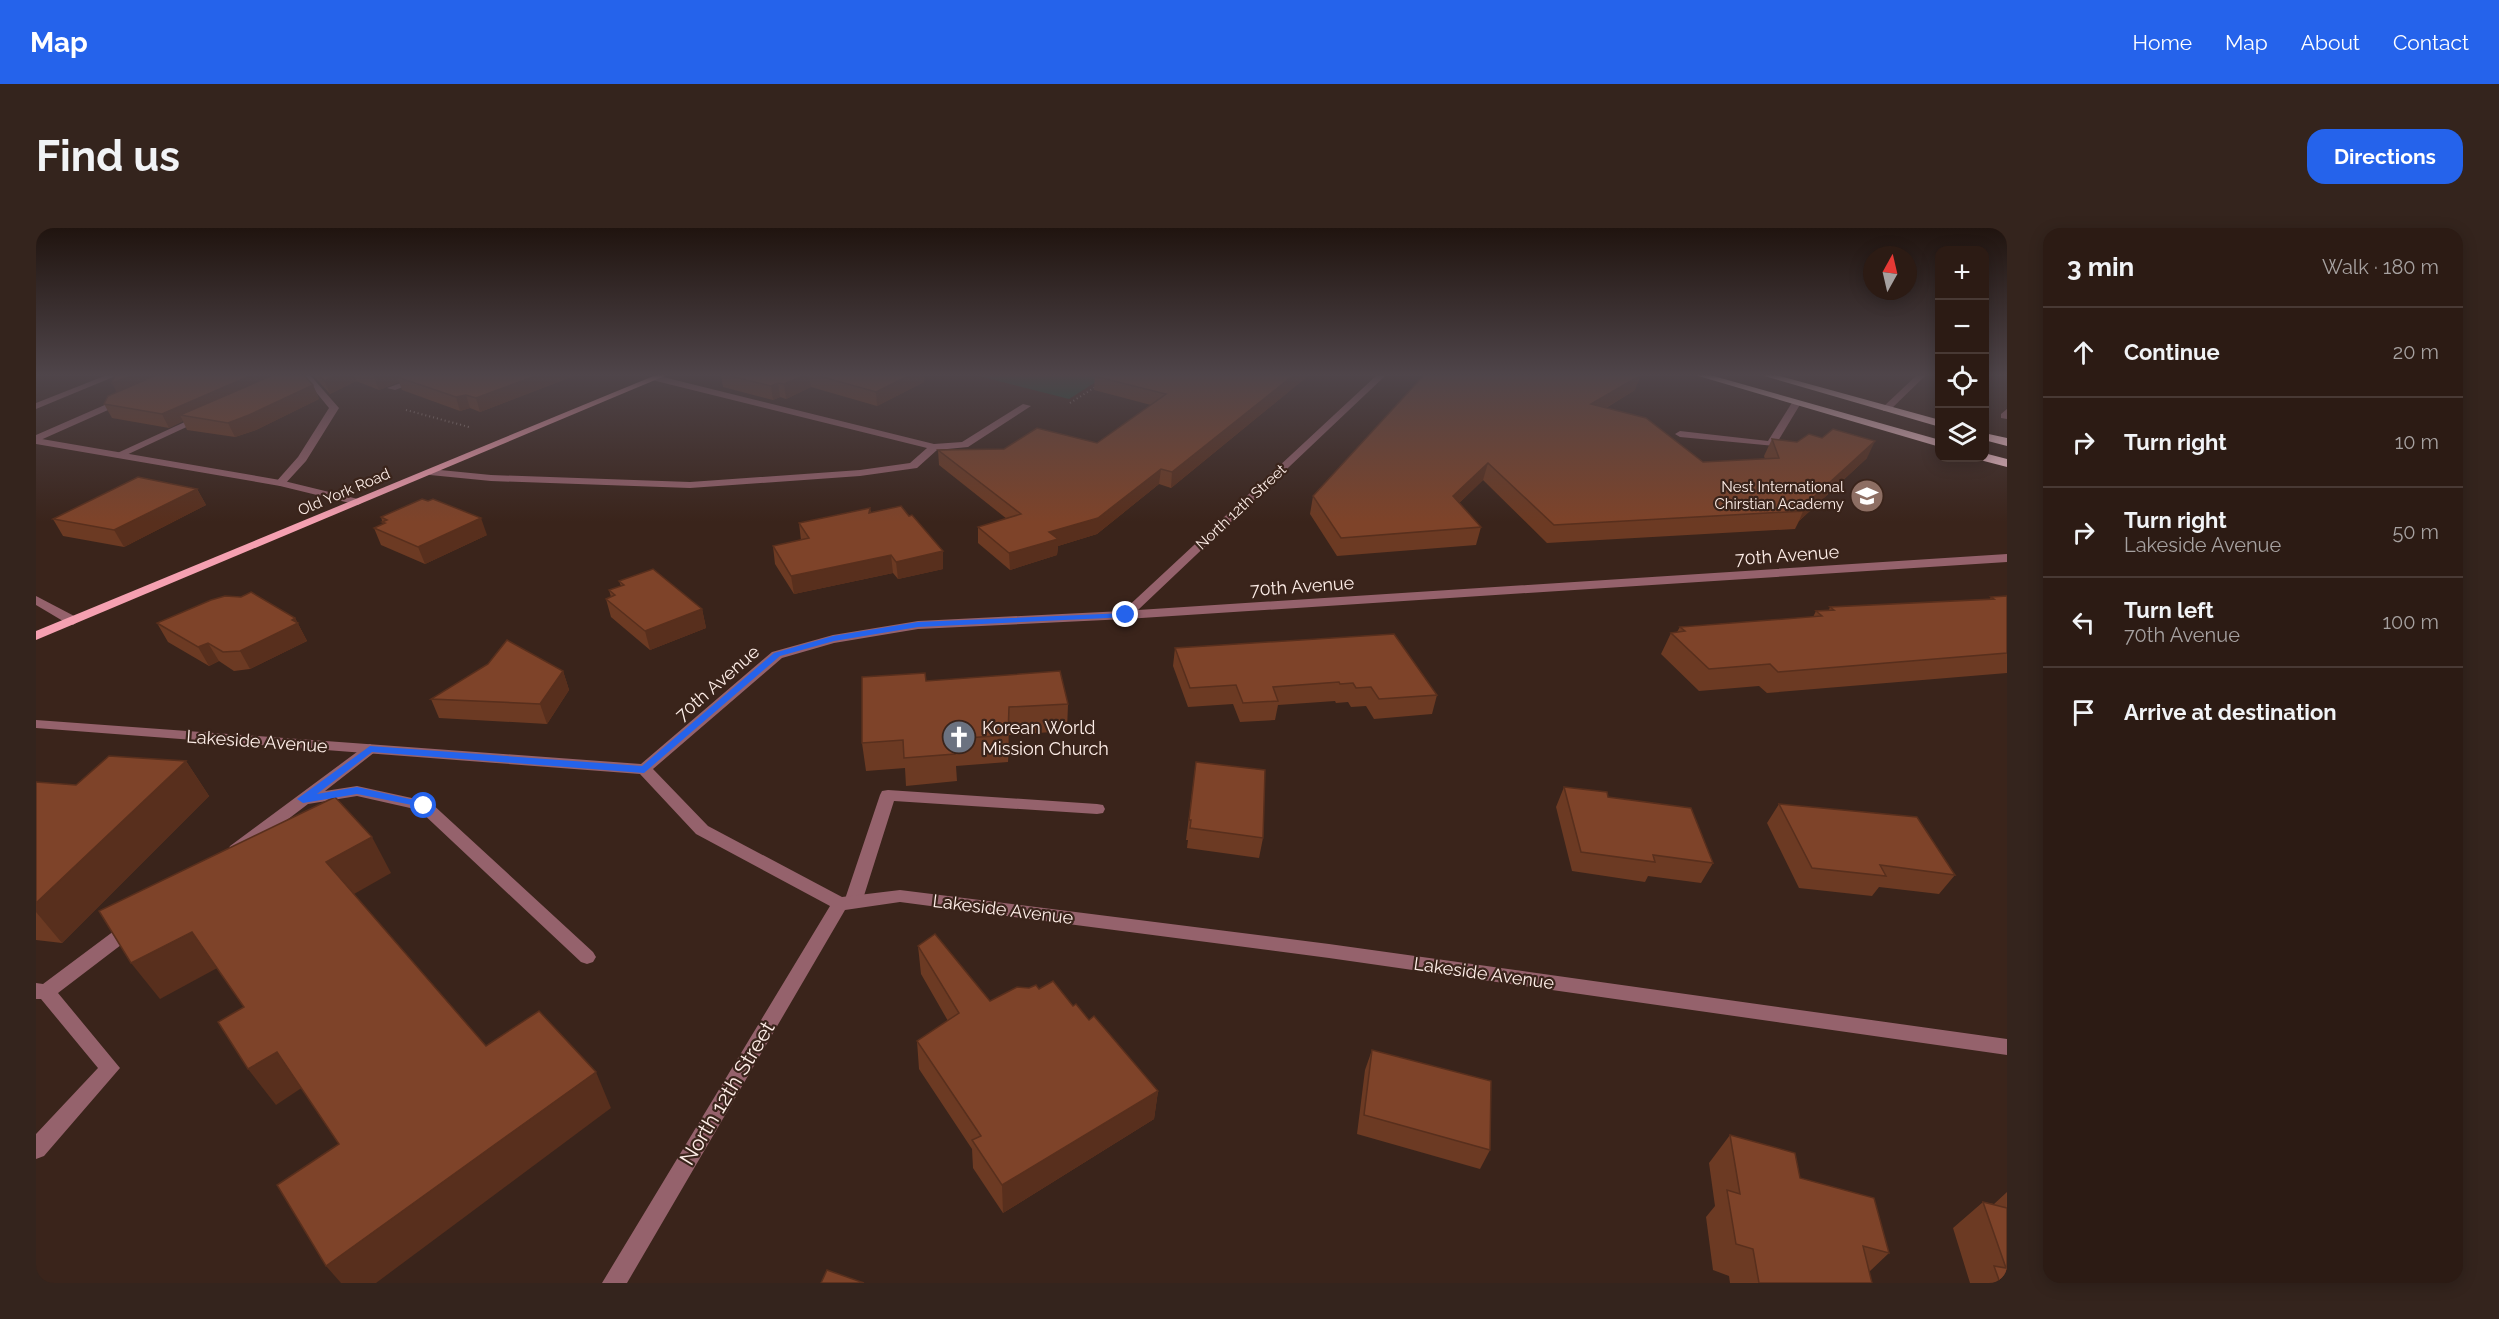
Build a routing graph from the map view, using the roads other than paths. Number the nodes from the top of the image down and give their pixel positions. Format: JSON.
{"nodes":[{"id":1,"x":71,"y":424,"type":"edge"},
{"id":2,"x":187,"y":424,"type":"edge"},
{"id":3,"x":324,"y":424,"type":"edge"},
{"id":4,"x":544,"y":424,"type":"edge"},
{"id":5,"x":846,"y":424,"type":"edge"},
{"id":6,"x":997,"y":424,"type":"edge"},
{"id":7,"x":1326,"y":424,"type":"edge"},
{"id":8,"x":1783,"y":424,"type":"edge"},
{"id":9,"x":1871,"y":424,"type":"edge"},
{"id":10,"x":1680,"y":434,"type":"dead end"},
{"id":11,"x":1989,"y":437,"type":"edge"},
{"id":12,"x":36,"y":440,"type":"edge"},
{"id":13,"x":2007,"y":442,"type":"edge"},
{"id":14,"x":1935,"y":443,"type":"edge"},
{"id":15,"x":934,"y":447,"type":"junction"},
{"id":16,"x":118,"y":455,"type":"junction"},
{"id":17,"x":1989,"y":458,"type":"edge"},
{"id":18,"x":2007,"y":463,"type":"edge"},
{"id":19,"x":430,"y":472,"type":"junction"},
{"id":20,"x":280,"y":483,"type":"junction"},
{"id":21,"x":358,"y":502,"type":"junction"},
{"id":22,"x":2007,"y":558,"type":"edge"},
{"id":23,"x":36,"y":600,"type":"edge"},
{"id":24,"x":1126,"y":615,"type":"junction"},
{"id":25,"x":73,"y":621,"type":"junction"},
{"id":26,"x":36,"y":636,"type":"edge"},
{"id":27,"x":36,"y":724,"type":"edge"},
{"id":28,"x":370,"y":749,"type":"junction"},
{"id":29,"x":644,"y":770,"type":"junction"},
{"id":30,"x":303,"y":799,"type":"junction"},
{"id":31,"x":1097,"y":808,"type":"dead end"},
{"id":32,"x":226,"y":856,"type":"edge"},
{"id":33,"x":846,"y":903,"type":"junction"},
{"id":34,"x":150,"y":913,"type":"edge"},
{"id":35,"x":587,"y":957,"type":"dead end"},
{"id":36,"x":41,"y":991,"type":"edge"},
{"id":37,"x":2007,"y":1047,"type":"edge"},
{"id":38,"x":36,"y":1149,"type":"edge"},
{"id":39,"x":614,"y":1283,"type":"edge"}],
"edges":[{"from":1,"to":12,"type":"street"},
{"from":2,"to":16,"type":"street"},
{"from":3,"to":20,"type":"street"},
{"from":4,"to":19,"type":"main road","name":"Old York Road"},
{"from":5,"to":15,"type":"street"},
{"from":6,"to":15,"type":"street"},
{"from":7,"to":24,"type":"street","name":"North 12th Street"},
{"from":8,"to":10,"type":"street"},
{"from":9,"to":14,"type":"highway"},
{"from":11,"to":13,"type":"highway"},
{"from":12,"to":16,"type":"street"},
{"from":15,"to":19,"type":"street"},
{"from":16,"to":20,"type":"street"},
{"from":17,"to":18,"type":"highway"},
{"from":19,"to":21,"type":"main road","name":"Old York Road"},
{"from":20,"to":21,"type":"street"},
{"from":21,"to":25,"type":"main road","name":"Old York Road"},
{"from":22,"to":24,"type":"street","name":"70th Avenue"},
{"from":23,"to":25,"type":"street"},
{"from":24,"to":29,"type":"street","name":"70th Avenue"},
{"from":25,"to":26,"type":"main road","name":"Old York Road"},
{"from":27,"to":28,"type":"street","name":"Lakeside Avenue"},
{"from":28,"to":29,"type":"street","name":"Lakeside Avenue"},
{"from":28,"to":30,"type":"street"},
{"from":29,"to":33,"type":"street"},
{"from":30,"to":32,"type":"street"},
{"from":30,"to":35,"type":"street"},
{"from":31,"to":33,"type":"street","name":"North 12th Street"},
{"from":33,"to":37,"type":"street","name":"Lakeside Avenue"},
{"from":33,"to":39,"type":"street","name":"North 12th Street"},
{"from":34,"to":36,"type":"street"},
{"from":36,"to":38,"type":"street"}]}
